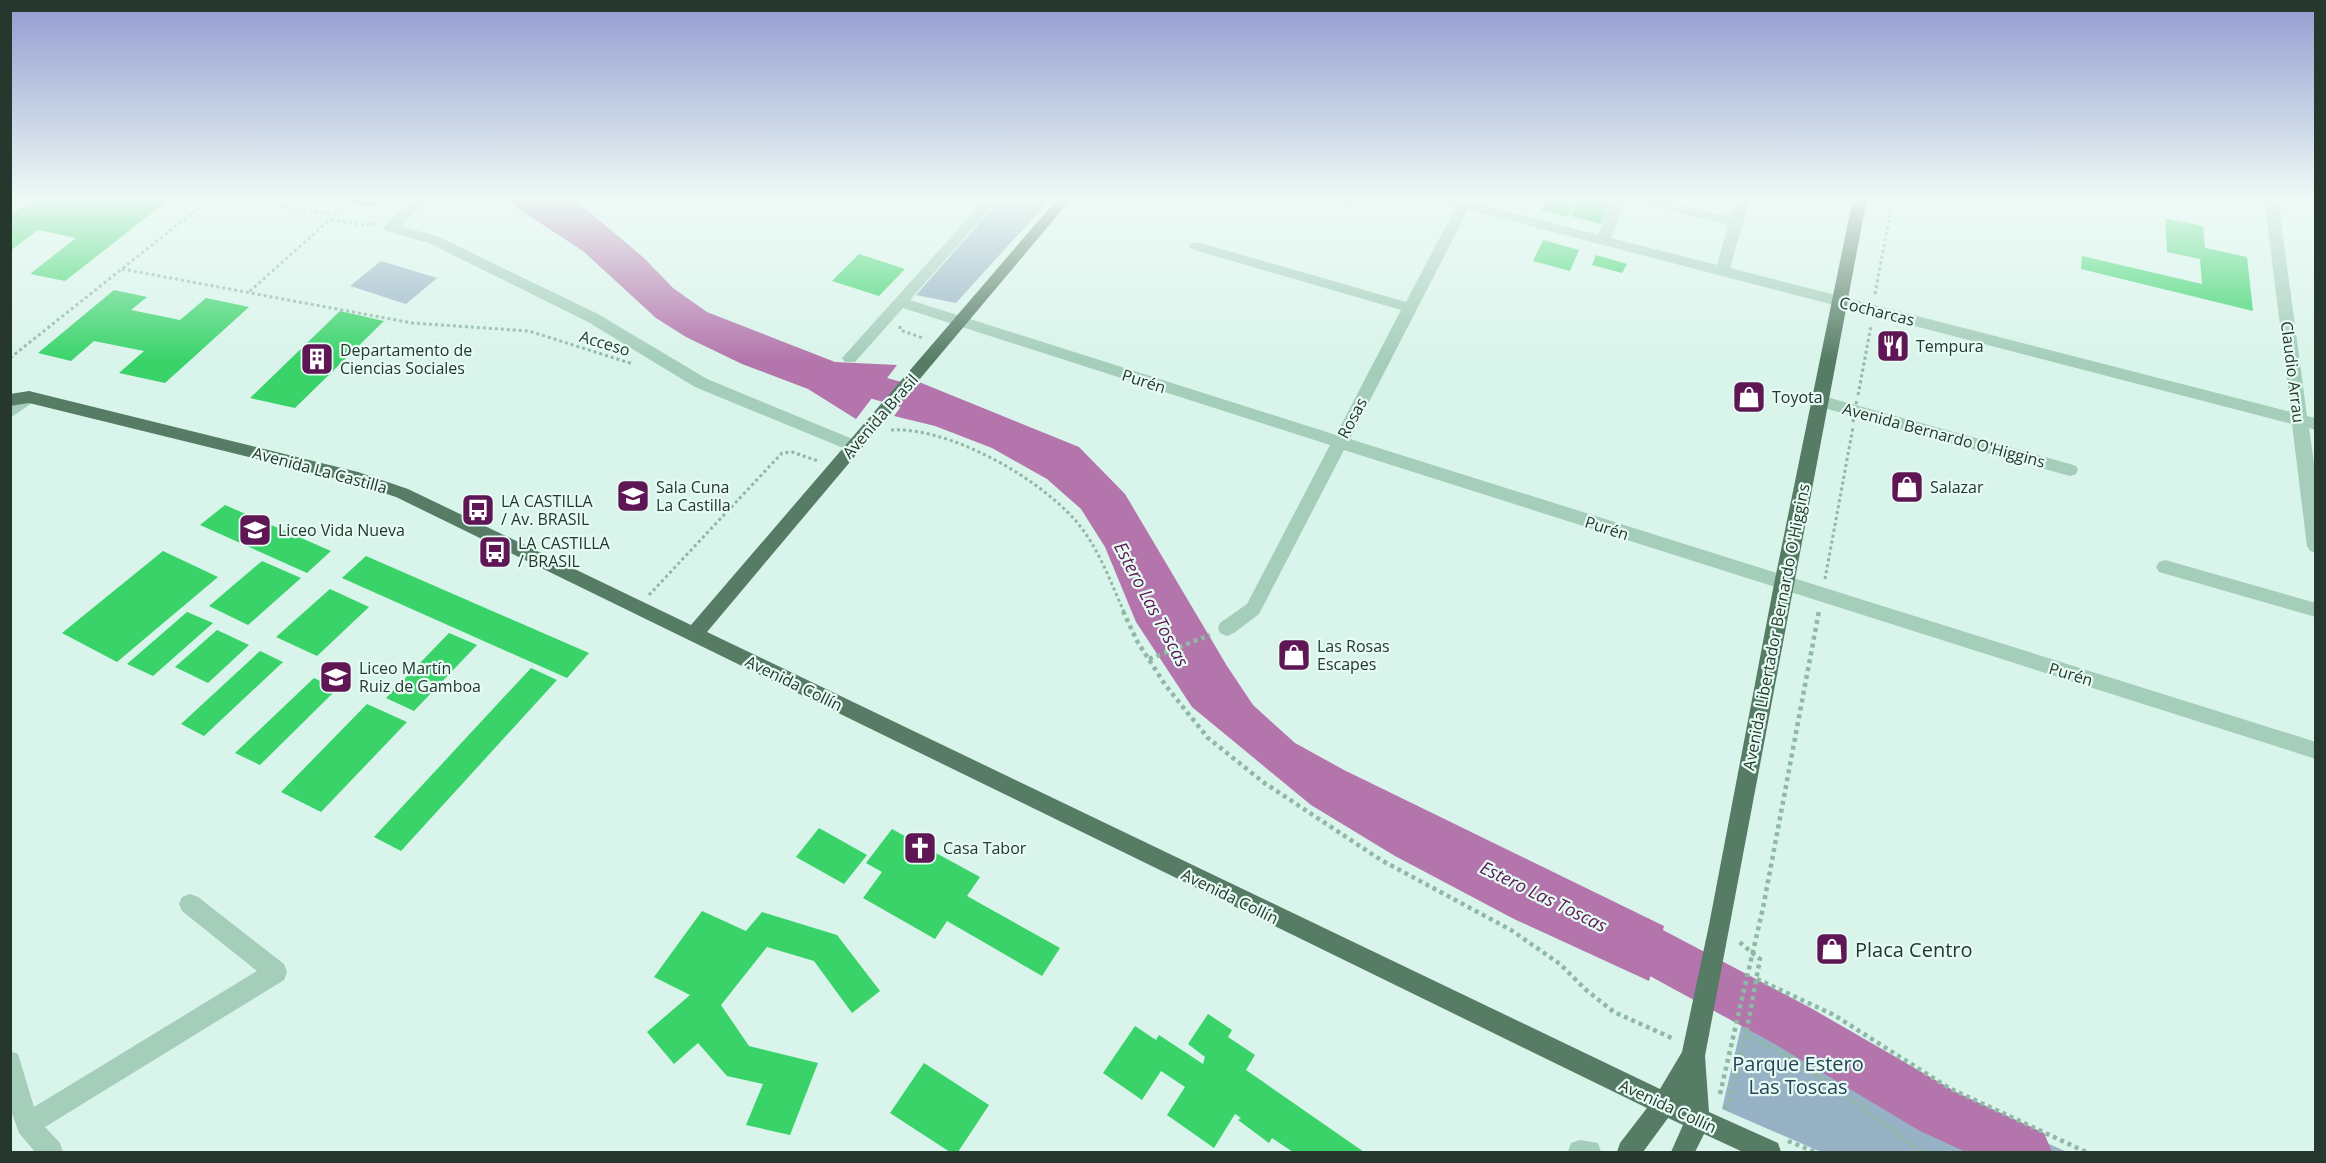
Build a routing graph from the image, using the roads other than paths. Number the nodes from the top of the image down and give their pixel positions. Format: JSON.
{"nodes":[{"id":1,"x":460,"y":252,"type":"edge"},
{"id":2,"x":949,"y":252,"type":"edge"},
{"id":3,"x":1019,"y":252,"type":"edge"},
{"id":4,"x":1218,"y":252,"type":"edge"},
{"id":5,"x":1439,"y":252,"type":"edge"},
{"id":6,"x":1649,"y":252,"type":"edge"},
{"id":7,"x":1728,"y":252,"type":"edge"},
{"id":8,"x":1849,"y":252,"type":"edge"},
{"id":9,"x":2278,"y":252,"type":"edge"},
{"id":10,"x":1722,"y":272,"type":"junction"},
{"id":11,"x":1839,"y":301,"type":"junction"},
{"id":12,"x":907,"y":304,"type":"junction"},
{"id":13,"x":1410,"y":308,"type":"junction"},
{"id":14,"x":960,"y":322,"type":"junction"},
{"id":15,"x":850,"y":358,"type":"dead end"},
{"id":16,"x":10,"y":386,"type":"edge"},
{"id":17,"x":28,"y":397,"type":"junction"},
{"id":18,"x":10,"y":400,"type":"edge"},
{"id":19,"x":1819,"y":401,"type":"junction"},
{"id":20,"x":10,"y":412,"type":"edge"},
{"id":21,"x":2299,"y":420,"type":"junction"},
{"id":22,"x":2316,"y":424,"type":"edge"},
{"id":23,"x":855,"y":440,"type":"junction"},
{"id":24,"x":1339,"y":443,"type":"junction"},
{"id":25,"x":2070,"y":470,"type":"dead end"},
{"id":26,"x":2316,"y":546,"type":"edge"},
{"id":27,"x":2166,"y":567,"type":"dead end"},
{"id":28,"x":1783,"y":584,"type":"junction"},
{"id":29,"x":2316,"y":610,"type":"edge"},
{"id":30,"x":1222,"y":630,"type":"road end"},
{"id":31,"x":694,"y":634,"type":"junction"},
{"id":32,"x":2316,"y":751,"type":"edge"},
{"id":33,"x":190,"y":904,"type":"dead end"},
{"id":34,"x":1695,"y":1045,"type":"junction"},
{"id":35,"x":10,"y":1062,"type":"edge"},
{"id":36,"x":1663,"y":1105,"type":"junction"},
{"id":37,"x":1706,"y":1124,"type":"junction"},
{"id":38,"x":27,"y":1125,"type":"junction"},
{"id":39,"x":51,"y":1152,"type":"edge"},
{"id":40,"x":1580,"y":1152,"type":"edge"},
{"id":41,"x":1589,"y":1152,"type":"edge"},
{"id":42,"x":1629,"y":1152,"type":"edge"},
{"id":43,"x":1683,"y":1152,"type":"edge"},
{"id":44,"x":1769,"y":1152,"type":"edge"}],
"edges":[{"from":1,"to":23,"type":"street"},
{"from":2,"to":12,"type":"street"},
{"from":3,"to":14,"type":"main road","name":"Avenida Brasil"},
{"from":4,"to":13,"type":"street"},
{"from":5,"to":13,"type":"street","name":"Rosas"},
{"from":6,"to":10,"type":"street","name":"Cocharcas"},
{"from":7,"to":10,"type":"street"},
{"from":8,"to":11,"type":"main road","name":"Avenida Libertador Bernardo O'Higgins"},
{"from":9,"to":21,"type":"street","name":"Claudio Arrau"},
{"from":10,"to":11,"type":"street","name":"Cocharcas"},
{"from":11,"to":19,"type":"main road","name":"Avenida Libertador Bernardo O'Higgins"},
{"from":11,"to":21,"type":"street","name":"Cocharcas"},
{"from":12,"to":14,"type":"street","name":"Purén"},
{"from":12,"to":15,"type":"street"},
{"from":13,"to":24,"type":"street","name":"Rosas"},
{"from":14,"to":23,"type":"main road","name":"Avenida Brasil"},
{"from":14,"to":24,"type":"street","name":"Purén"},
{"from":16,"to":17,"type":"main road","name":"Avenida La Castilla"},
{"from":17,"to":18,"type":"main road","name":"Avenida La Castilla"},
{"from":17,"to":20,"type":"street"},
{"from":17,"to":31,"type":"main road","name":"Avenida La Castilla"},
{"from":19,"to":25,"type":"street","name":"Avenida Bernardo O'Higgins"},
{"from":19,"to":28,"type":"main road","name":"Avenida Libertador Bernardo O'Higgins"},
{"from":21,"to":22,"type":"street","name":"Cocharcas"},
{"from":21,"to":26,"type":"street","name":"Claudio Arrau"},
{"from":23,"to":31,"type":"main road","name":"Avenida Brasil"},
{"from":24,"to":28,"type":"street","name":"Purén"},
{"from":24,"to":30,"type":"street","name":"Rosas"},
{"from":27,"to":29,"type":"street"},
{"from":28,"to":32,"type":"street","name":"Purén"},
{"from":28,"to":34,"type":"main road","name":"Avenida Libertador Bernardo O'Higgins"},
{"from":31,"to":36,"type":"main road","name":"Avenida Collín"},
{"from":33,"to":38,"type":"street"},
{"from":34,"to":36,"type":"main road","name":"Avenida Libertador Bernardo O'Higgins"},
{"from":34,"to":37,"type":"main road","name":"Avenida Libertador Bernardo O'Higgins"},
{"from":35,"to":38,"type":"street"},
{"from":36,"to":37,"type":"main road","name":"Avenida Collín"},
{"from":36,"to":42,"type":"main road","name":"Avenida Libertador Bernardo O'Higgins"},
{"from":37,"to":43,"type":"main road","name":"Avenida Libertador Bernardo O'Higgins"},
{"from":37,"to":44,"type":"main road","name":"Avenida Collín"},
{"from":38,"to":39,"type":"street"},
{"from":40,"to":41,"type":"street"}]}
